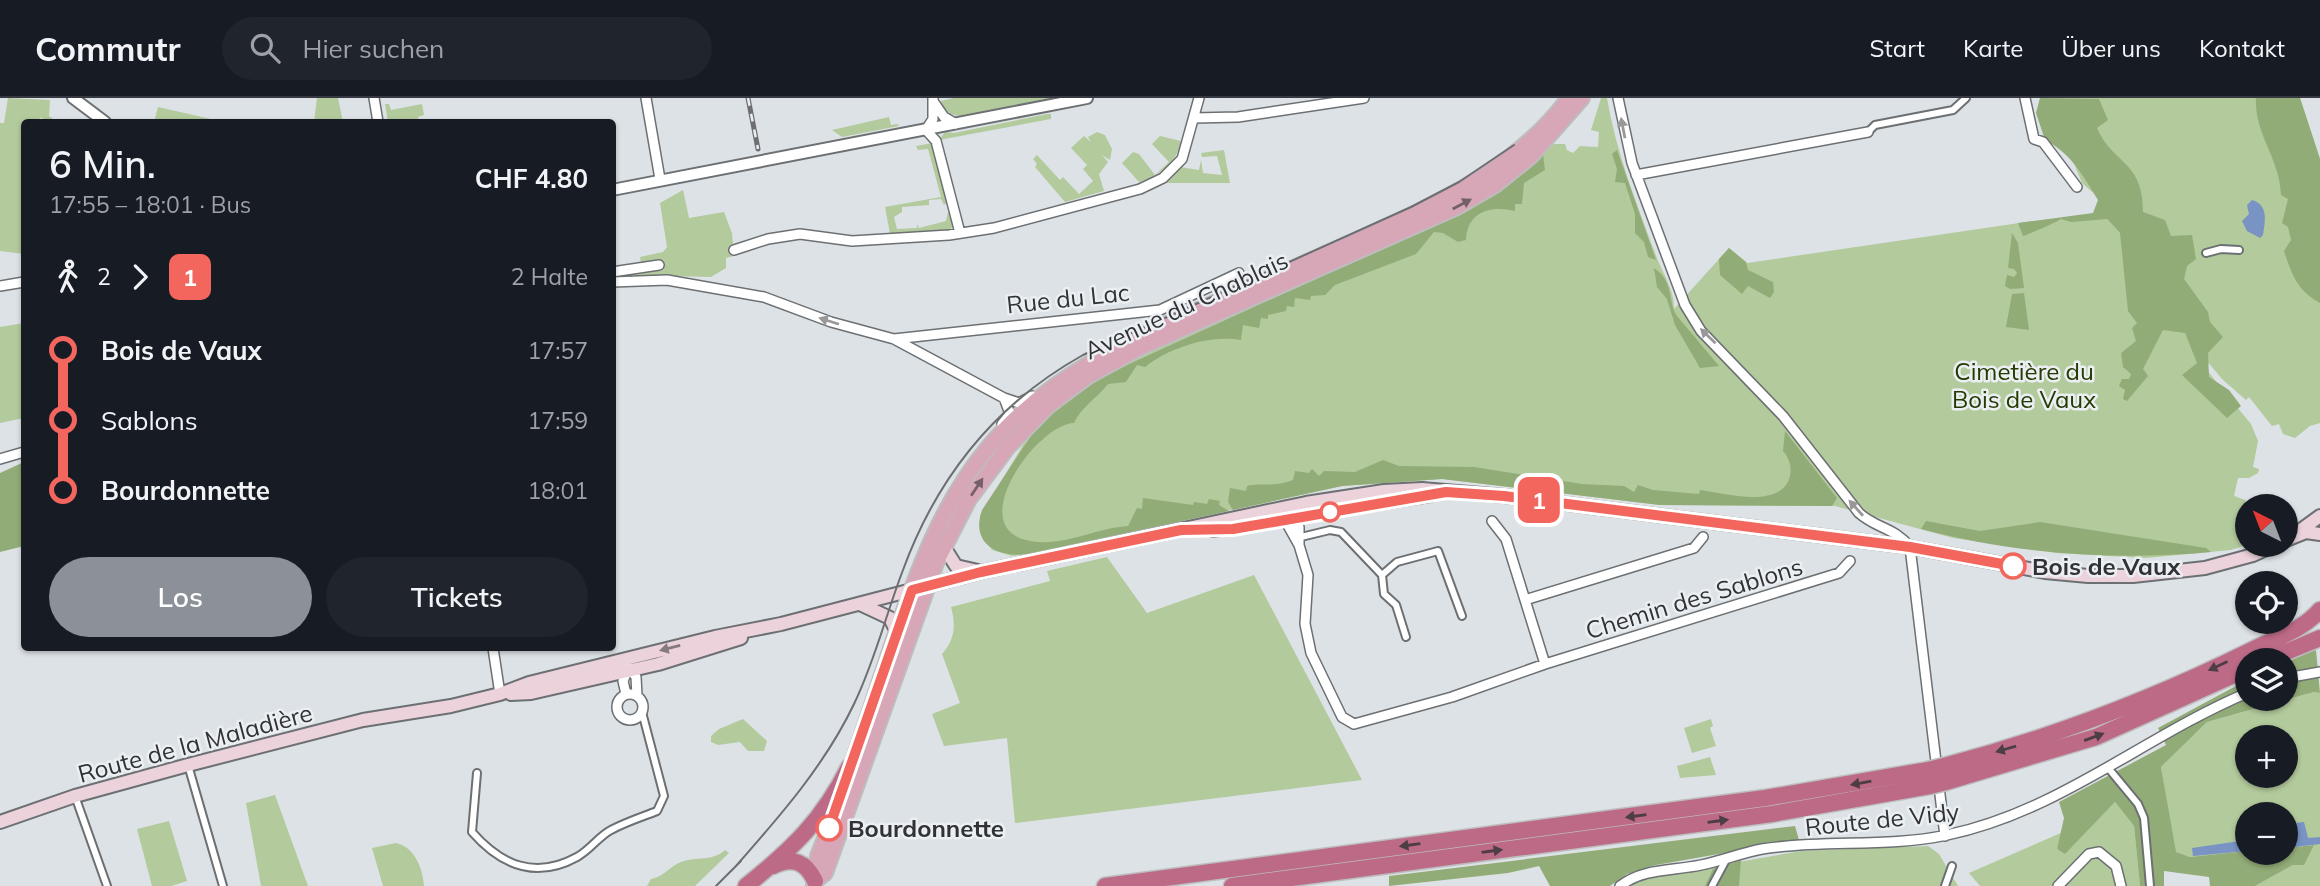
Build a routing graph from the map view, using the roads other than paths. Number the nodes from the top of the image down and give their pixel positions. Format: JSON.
{"nodes":[{"id":1,"x":73,"y":98,"type":"edge"},
{"id":2,"x":374,"y":98,"type":"edge"},
{"id":3,"x":646,"y":98,"type":"edge"},
{"id":4,"x":1087,"y":98,"type":"edge"},
{"id":5,"x":1199,"y":98,"type":"edge"},
{"id":6,"x":1364,"y":98,"type":"edge"},
{"id":7,"x":1569,"y":98,"type":"edge"},
{"id":8,"x":1582,"y":98,"type":"edge"},
{"id":9,"x":1618,"y":98,"type":"edge"},
{"id":10,"x":1966,"y":98,"type":"edge"},
{"id":11,"x":2025,"y":98,"type":"edge"},
{"id":12,"x":933,"y":99,"type":"edge"},
{"id":13,"x":1194,"y":118,"type":"junction"},
{"id":14,"x":91,"y":119,"type":"edge"},
{"id":15,"x":378,"y":119,"type":"edge"},
{"id":16,"x":957,"y":124,"type":"junction"},
{"id":17,"x":942,"y":127,"type":"junction"},
{"id":18,"x":926,"y":130,"type":"junction"},
{"id":19,"x":1868,"y":132,"type":"joint"},
{"id":20,"x":936,"y":141,"type":"junction"},
{"id":21,"x":1636,"y":175,"type":"junction"},
{"id":22,"x":660,"y":179,"type":"junction"},
{"id":23,"x":2077,"y":187,"type":"dead end"},
{"id":24,"x":616,"y":189,"type":"edge"},
{"id":25,"x":960,"y":233,"type":"junction"},
{"id":26,"x":734,"y":250,"type":"dead end"},
{"id":27,"x":2239,"y":250,"type":"dead end"},
{"id":28,"x":2206,"y":253,"type":"dead end"},
{"id":29,"x":659,"y":265,"type":"dead end"},
{"id":30,"x":616,"y":271,"type":"edge"},
{"id":31,"x":1239,"y":274,"type":"dead end"},
{"id":32,"x":21,"y":282,"type":"edge"},
{"id":33,"x":616,"y":282,"type":"edge"},
{"id":34,"x":0,"y":286,"type":"edge"},
{"id":35,"x":894,"y":340,"type":"junction"},
{"id":36,"x":1087,"y":363,"type":"junction"},
{"id":37,"x":1004,"y":398,"type":"junction"},
{"id":38,"x":986,"y":450,"type":"junction"},
{"id":39,"x":21,"y":453,"type":"edge"},
{"id":40,"x":0,"y":459,"type":"edge"},
{"id":41,"x":1384,"y":491,"type":"junction"},
{"id":42,"x":1446,"y":492,"type":"junction"},
{"id":43,"x":2320,"y":516,"type":"edge"},
{"id":44,"x":1492,"y":521,"type":"dead end"},
{"id":45,"x":1290,"y":522,"type":"junction"},
{"id":46,"x":1231,"y":525,"type":"junction"},
{"id":47,"x":2298,"y":532,"type":"edge"},
{"id":48,"x":2320,"y":534,"type":"edge"},
{"id":49,"x":2298,"y":535,"type":"edge"},
{"id":50,"x":1703,"y":537,"type":"dead end"},
{"id":51,"x":1300,"y":541,"type":"junction"},
{"id":52,"x":944,"y":547,"type":"junction"},
{"id":53,"x":1910,"y":547,"type":"junction"},
{"id":54,"x":2245,"y":557,"type":"edge"},
{"id":55,"x":1850,"y":561,"type":"dead end"},
{"id":56,"x":981,"y":572,"type":"junction"},
{"id":57,"x":1382,"y":575,"type":"junction"},
{"id":58,"x":928,"y":585,"type":"junction"},
{"id":59,"x":912,"y":590,"type":"junction"},
{"id":60,"x":1525,"y":600,"type":"junction"},
{"id":61,"x":860,"y":604,"type":"junction"},
{"id":62,"x":2320,"y":610,"type":"edge"},
{"id":63,"x":1462,"y":616,"type":"dead end"},
{"id":64,"x":897,"y":632,"type":"junction"},
{"id":65,"x":1406,"y":636,"type":"dead end"},
{"id":66,"x":2320,"y":639,"type":"edge"},
{"id":67,"x":2297,"y":648,"type":"edge"},
{"id":68,"x":493,"y":651,"type":"edge"},
{"id":69,"x":627,"y":664,"type":"junction"},
{"id":70,"x":1545,"y":664,"type":"junction"},
{"id":71,"x":2320,"y":672,"type":"edge"},
{"id":72,"x":2235,"y":674,"type":"edge"},
{"id":73,"x":2298,"y":676,"type":"edge"},
{"id":74,"x":500,"y":694,"type":"junction"},
{"id":75,"x":626,"y":694,"type":"junction"},
{"id":76,"x":637,"y":696,"type":"junction"},
{"id":77,"x":2235,"y":699,"type":"edge"},
{"id":78,"x":642,"y":712,"type":"junction"},
{"id":79,"x":188,"y":765,"type":"junction"},
{"id":80,"x":849,"y":767,"type":"junction"},
{"id":81,"x":2109,"y":769,"type":"junction"},
{"id":82,"x":477,"y":774,"type":"dead end"},
{"id":83,"x":1937,"y":776,"type":"junction"},
{"id":84,"x":75,"y":796,"type":"junction"},
{"id":85,"x":0,"y":822,"type":"edge"},
{"id":86,"x":1945,"y":836,"type":"junction"},
{"id":87,"x":1727,"y":858,"type":"junction"},
{"id":88,"x":1952,"y":866,"type":"dead end"},
{"id":89,"x":766,"y":870,"type":"junction"},
{"id":90,"x":814,"y":884,"type":"edge"},
{"id":91,"x":2118,"y":884,"type":"edge"},
{"id":92,"x":107,"y":886,"type":"edge"},
{"id":93,"x":223,"y":886,"type":"edge"},
{"id":94,"x":746,"y":886,"type":"edge"},
{"id":95,"x":1105,"y":886,"type":"edge"},
{"id":96,"x":1232,"y":886,"type":"edge"},
{"id":97,"x":1620,"y":886,"type":"edge"},
{"id":98,"x":1712,"y":886,"type":"edge"},
{"id":99,"x":1945,"y":886,"type":"edge"},
{"id":100,"x":2058,"y":886,"type":"edge"},
{"id":101,"x":2150,"y":886,"type":"edge"}],
"edges":[{"from":1,"to":14,"type":"street"},
{"from":2,"to":15,"type":"street"},
{"from":3,"to":22,"type":"street"},
{"from":4,"to":16,"type":"street"},
{"from":5,"to":13,"type":"street"},
{"from":6,"to":13,"type":"street"},
{"from":7,"to":36,"type":"main road","name":"Avenue du Chablais"},
{"from":52,"to":8,"type":"main road","name":"Avenue du Chablais","one_way":true},
{"from":21,"to":9,"type":"street","one_way":true},
{"from":10,"to":19,"type":"street"},
{"from":11,"to":23,"type":"street"},
{"from":12,"to":16,"type":"street"},
{"from":12,"to":18,"type":"street"},
{"from":13,"to":25,"type":"street"},
{"from":16,"to":17,"type":"street"},
{"from":17,"to":18,"type":"street"},
{"from":17,"to":20,"type":"street"},
{"from":18,"to":20,"type":"street"},
{"from":18,"to":22,"type":"street"},
{"from":19,"to":21,"type":"street"},
{"from":20,"to":25,"type":"street"},
{"from":53,"to":21,"type":"street","one_way":true},
{"from":22,"to":24,"type":"street"},
{"from":25,"to":26,"type":"street"},
{"from":27,"to":28,"type":"street"},
{"from":29,"to":30,"type":"street"},
{"from":31,"to":35,"type":"street","name":"Rue du Lac"},
{"from":32,"to":34,"type":"street"},
{"from":35,"to":33,"type":"street","name":"Rue du Lac","one_way":true},
{"from":35,"to":37,"type":"street","name":"Rue du Lac"},
{"from":36,"to":37,"type":"street"},
{"from":36,"to":38,"type":"main road","name":"Avenue du Chablais"},
{"from":37,"to":38,"type":"street"},
{"from":38,"to":59,"type":"main road","name":"Avenue du Chablais"},
{"from":39,"to":40,"type":"street"},
{"from":41,"to":42,"type":"main road"},
{"from":41,"to":45,"type":"street"},
{"from":41,"to":46,"type":"main road"},
{"from":42,"to":45,"type":"main road"},
{"from":42,"to":53,"type":"main road"},
{"from":43,"to":47,"type":"main road"},
{"from":44,"to":60,"type":"street"},
{"from":45,"to":46,"type":"main road"},
{"from":45,"to":51,"type":"street"},
{"from":46,"to":56,"type":"main road","name":"Route de la Maladière"},
{"from":48,"to":49,"type":"main road"},
{"from":50,"to":60,"type":"street"},
{"from":51,"to":57,"type":"street"},
{"from":51,"to":70,"type":"street","name":"Chemin des Sablons"},
{"from":52,"to":56,"type":"main road"},
{"from":52,"to":58,"type":"main road","name":"Avenue du Chablais"},
{"from":53,"to":54,"type":"main road"},
{"from":53,"to":86,"type":"street"},
{"from":55,"to":70,"type":"street","name":"Chemin des Sablons"},
{"from":56,"to":58,"type":"main road","name":"Route de la Maladière"},
{"from":57,"to":63,"type":"street"},
{"from":57,"to":65,"type":"street"},
{"from":58,"to":59,"type":"main road","name":"Route de la Maladière"},
{"from":58,"to":90,"type":"main road","name":"Avenue du Chablais"},
{"from":59,"to":61,"type":"main road","name":"Route de la Maladière"},
{"from":59,"to":64,"type":"main road","name":"Avenue du Chablais"},
{"from":60,"to":70,"type":"street"},
{"from":61,"to":64,"type":"main road"},
{"from":61,"to":69,"type":"main road","name":"Route de la Maladière"},
{"from":62,"to":83,"type":"highway","one_way":true},
{"from":64,"to":80,"type":"main road","name":"Avenue du Chablais"},
{"from":66,"to":67,"type":"highway"},
{"from":68,"to":74,"type":"street"},
{"from":69,"to":74,"type":"main road","name":"Route de la Maladière"},
{"from":69,"to":75,"type":"street"},
{"from":69,"to":76,"type":"street"},
{"from":71,"to":73,"type":"street"},
{"from":83,"to":72,"type":"highway","one_way":true},
{"from":74,"to":79,"type":"main road","name":"Route de la Maladière"},
{"from":75,"to":76,"type":"street"},
{"from":75,"to":78,"type":"street"},
{"from":76,"to":78,"type":"street"},
{"from":77,"to":81,"type":"street","name":"Route de Vidy"},
{"from":78,"to":82,"type":"street"},
{"from":79,"to":84,"type":"main road","name":"Route de la Maladière"},
{"from":79,"to":93,"type":"street"},
{"from":80,"to":89,"type":"highway"},
{"from":80,"to":90,"type":"main road","name":"Avenue du Chablais"},
{"from":81,"to":86,"type":"street","name":"Route de Vidy"},
{"from":81,"to":101,"type":"street"},
{"from":83,"to":95,"type":"highway","one_way":true},
{"from":96,"to":83,"type":"highway","one_way":true},
{"from":84,"to":85,"type":"main road","name":"Route de la Maladière"},
{"from":84,"to":92,"type":"street"},
{"from":86,"to":87,"type":"street","name":"Route de Vidy"},
{"from":87,"to":97,"type":"street","name":"Route de Vidy"},
{"from":87,"to":98,"type":"street"},
{"from":88,"to":99,"type":"street"},
{"from":89,"to":90,"type":"highway"},
{"from":89,"to":94,"type":"highway"},
{"from":91,"to":100,"type":"street"}]}
